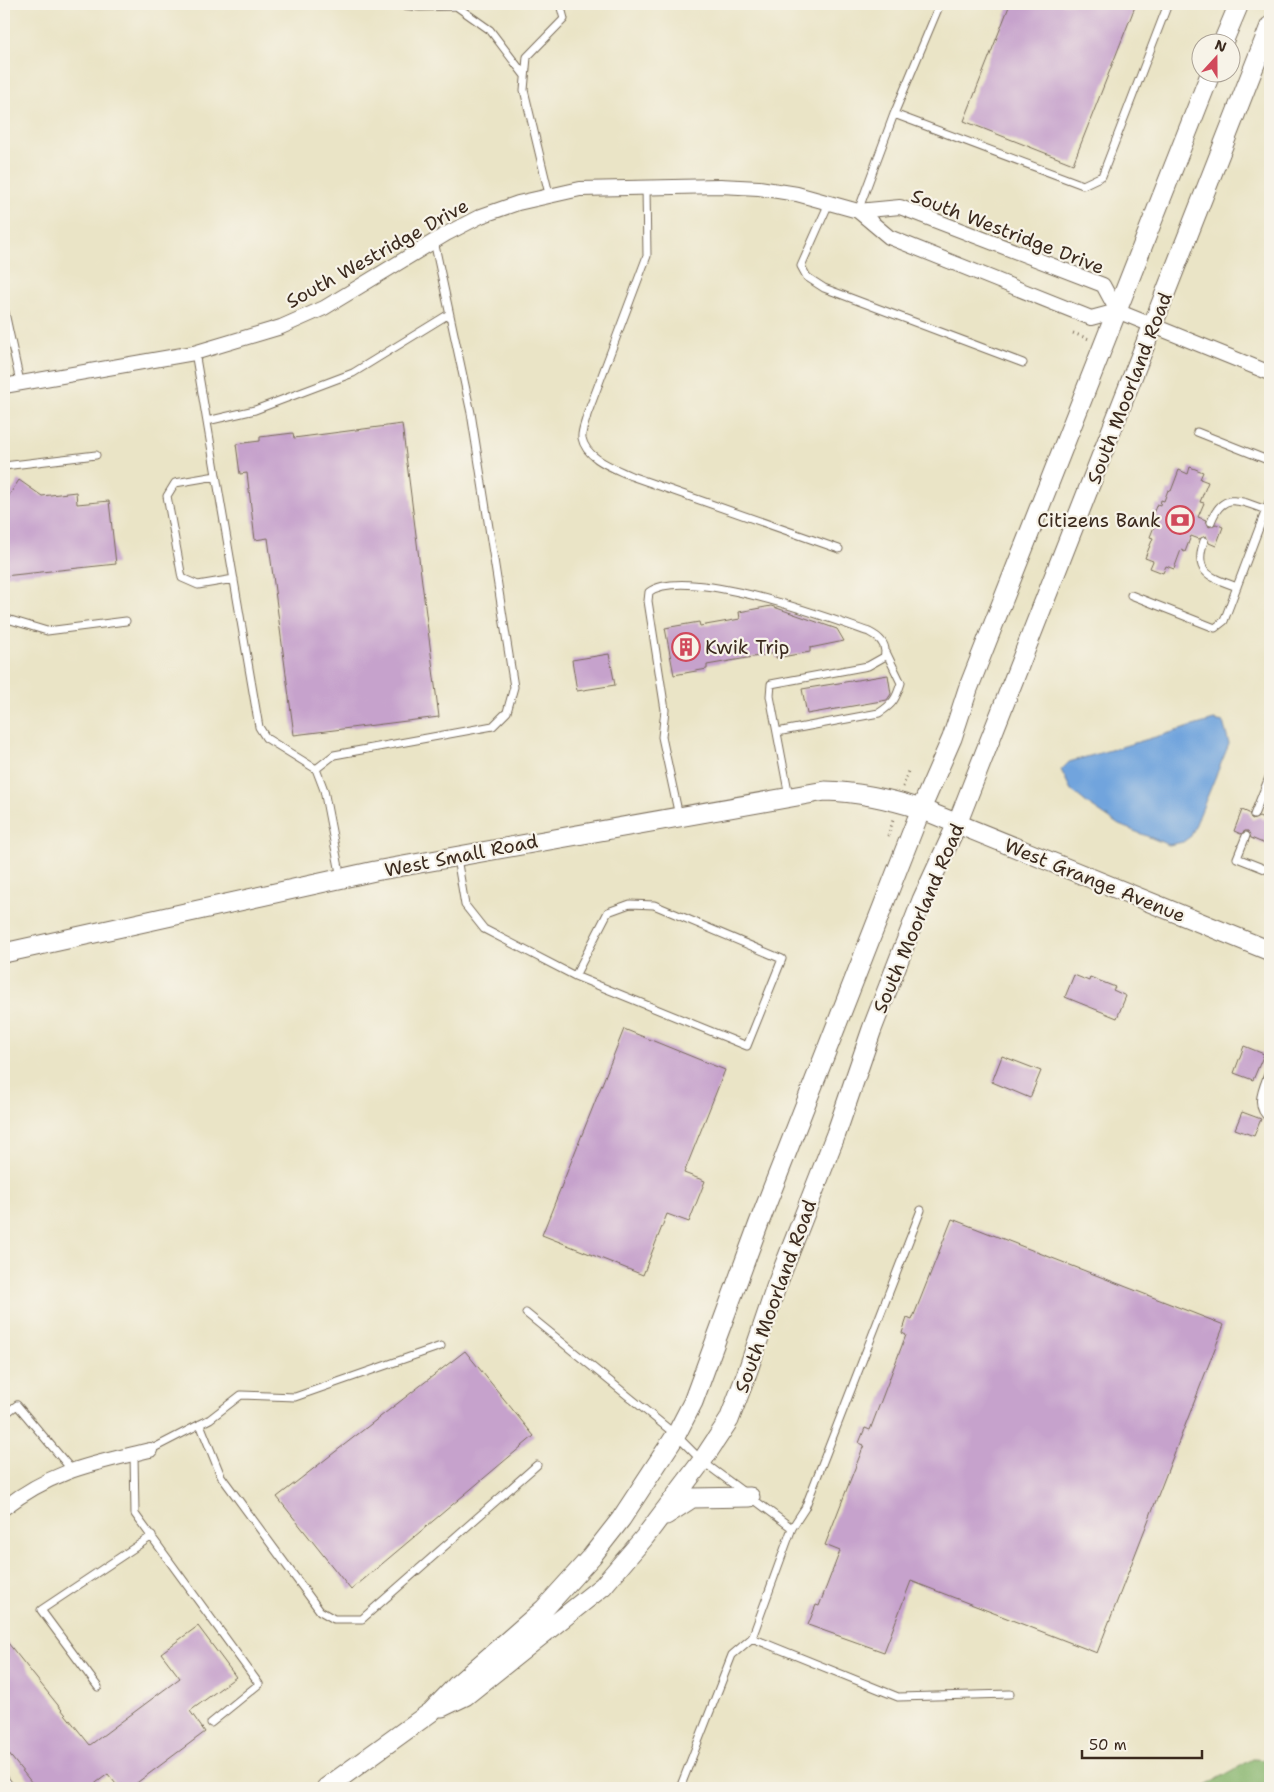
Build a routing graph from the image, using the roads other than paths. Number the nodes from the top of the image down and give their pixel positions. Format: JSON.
{"nodes":[{"id":1,"x":391,"y":4,"type":"edge"},
{"id":2,"x":560,"y":4,"type":"edge"},
{"id":3,"x":940,"y":4,"type":"edge"},
{"id":4,"x":1168,"y":4,"type":"edge"},
{"id":5,"x":1238,"y":4,"type":"edge"},
{"id":6,"x":1270,"y":26,"type":"edge"},
{"id":7,"x":1227,"y":32,"type":"edge"},
{"id":8,"x":525,"y":76,"type":"junction"},
{"id":9,"x":1207,"y":82,"type":"edge"},
{"id":10,"x":894,"y":114,"type":"junction"},
{"id":11,"x":646,"y":186,"type":"junction"},
{"id":12,"x":549,"y":194,"type":"junction"},
{"id":13,"x":828,"y":203,"type":"junction"},
{"id":14,"x":858,"y":212,"type":"junction"},
{"id":15,"x":434,"y":241,"type":"junction"},
{"id":16,"x":4,"y":308,"type":"edge"},
{"id":17,"x":1117,"y":311,"type":"junction"},
{"id":18,"x":449,"y":314,"type":"junction"},
{"id":19,"x":1153,"y":327,"type":"junction"},
{"id":20,"x":195,"y":352,"type":"junction"},
{"id":21,"x":1023,"y":363,"type":"dead end"},
{"id":22,"x":1270,"y":373,"type":"edge"},
{"id":23,"x":20,"y":382,"type":"junction"},
{"id":24,"x":4,"y":386,"type":"edge"},
{"id":25,"x":207,"y":421,"type":"junction"},
{"id":26,"x":1197,"y":432,"type":"dead end"},
{"id":27,"x":96,"y":455,"type":"dead end"},
{"id":28,"x":1270,"y":461,"type":"edge"},
{"id":29,"x":4,"y":466,"type":"edge"},
{"id":30,"x":216,"y":476,"type":"junction"},
{"id":31,"x":1270,"y":499,"type":"edge"},
{"id":32,"x":1266,"y":510,"type":"junction"},
{"id":33,"x":1211,"y":522,"type":"dead end"},
{"id":34,"x":1204,"y":541,"type":"dead end"},
{"id":35,"x":839,"y":549,"type":"dead end"},
{"id":36,"x":234,"y":579,"type":"junction"},
{"id":37,"x":1237,"y":588,"type":"junction"},
{"id":38,"x":1131,"y":595,"type":"dead end"},
{"id":39,"x":4,"y":618,"type":"edge"},
{"id":40,"x":126,"y":621,"type":"dead end"},
{"id":41,"x":886,"y":652,"type":"junction"},
{"id":42,"x":777,"y":732,"type":"junction"},
{"id":43,"x":316,"y":769,"type":"junction"},
{"id":44,"x":1270,"y":775,"type":"edge"},
{"id":45,"x":789,"y":796,"type":"junction"},
{"id":46,"x":921,"y":809,"type":"junction"},
{"id":47,"x":1254,"y":815,"type":"dead end"},
{"id":48,"x":679,"y":816,"type":"junction"},
{"id":49,"x":957,"y":824,"type":"junction"},
{"id":50,"x":1246,"y":836,"type":"dead end"},
{"id":51,"x":456,"y":856,"type":"junction"},
{"id":52,"x":1270,"y":871,"type":"edge"},
{"id":53,"x":341,"y":879,"type":"junction"},
{"id":54,"x":1270,"y":951,"type":"edge"},
{"id":55,"x":4,"y":953,"type":"edge"},
{"id":56,"x":575,"y":976,"type":"junction"},
{"id":57,"x":1270,"y":1069,"type":"edge"},
{"id":58,"x":1270,"y":1119,"type":"edge"},
{"id":59,"x":921,"y":1210,"type":"dead end"},
{"id":60,"x":526,"y":1313,"type":"dead end"},
{"id":61,"x":440,"y":1346,"type":"dead end"},
{"id":62,"x":4,"y":1414,"type":"edge"},
{"id":63,"x":200,"y":1424,"type":"junction"},
{"id":64,"x":676,"y":1435,"type":"junction"},
{"id":65,"x":150,"y":1450,"type":"joint"},
{"id":66,"x":134,"y":1454,"type":"junction"},
{"id":67,"x":702,"y":1461,"type":"junction"},
{"id":68,"x":538,"y":1465,"type":"dead end"},
{"id":69,"x":71,"y":1469,"type":"junction"},
{"id":70,"x":750,"y":1497,"type":"junction"},
{"id":71,"x":4,"y":1508,"type":"edge"},
{"id":72,"x":655,"y":1523,"type":"junction"},
{"id":73,"x":792,"y":1528,"type":"junction"},
{"id":74,"x":152,"y":1536,"type":"junction"},
{"id":75,"x":752,"y":1638,"type":"junction"},
{"id":76,"x":98,"y":1687,"type":"dead end"},
{"id":77,"x":1010,"y":1694,"type":"dead end"},
{"id":78,"x":432,"y":1712,"type":"junction"},
{"id":79,"x":210,"y":1723,"type":"dead end"},
{"id":80,"x":4,"y":1778,"type":"edge"},
{"id":81,"x":11,"y":1788,"type":"edge"},
{"id":82,"x":326,"y":1788,"type":"edge"},
{"id":83,"x":680,"y":1788,"type":"edge"}],
"edges":[{"from":1,"to":8,"type":"lane"},
{"from":2,"to":8,"type":"lane"},
{"from":3,"to":10,"type":"lane"},
{"from":4,"to":10,"type":"lane"},
{"from":5,"to":7,"type":"main road"},
{"from":6,"to":19,"type":"main road","name":"South Moorland Road"},
{"from":8,"to":12,"type":"lane"},
{"from":9,"to":17,"type":"main road","name":"South Moorland Road"},
{"from":10,"to":14,"type":"lane"},
{"from":11,"to":12,"type":"street","name":"South Westridge Drive"},
{"from":11,"to":13,"type":"street","name":"South Westridge Drive"},
{"from":11,"to":35,"type":"lane"},
{"from":12,"to":15,"type":"street","name":"South Westridge Drive"},
{"from":13,"to":14,"type":"street","name":"South Westridge Drive"},
{"from":13,"to":21,"type":"lane"},
{"from":14,"to":17,"type":"street","name":"South Westridge Drive"},
{"from":14,"to":17,"type":"street","name":"South Westridge Drive"},
{"from":15,"to":18,"type":"lane"},
{"from":15,"to":20,"type":"street","name":"South Westridge Drive"},
{"from":16,"to":23,"type":"lane"},
{"from":17,"to":19,"type":"street"},
{"from":17,"to":46,"type":"main road","name":"South Moorland Road"},
{"from":18,"to":25,"type":"lane"},
{"from":18,"to":43,"type":"lane"},
{"from":19,"to":22,"type":"street"},
{"from":19,"to":49,"type":"main road","name":"South Moorland Road"},
{"from":20,"to":23,"type":"street","name":"South Westridge Drive"},
{"from":20,"to":25,"type":"lane"},
{"from":23,"to":24,"type":"street","name":"South Westridge Drive"},
{"from":25,"to":30,"type":"lane"},
{"from":26,"to":28,"type":"lane"},
{"from":27,"to":29,"type":"lane"},
{"from":30,"to":36,"type":"lane"},
{"from":30,"to":36,"type":"lane"},
{"from":31,"to":32,"type":"lane"},
{"from":32,"to":33,"type":"lane"},
{"from":32,"to":37,"type":"lane"},
{"from":34,"to":37,"type":"lane"},
{"from":36,"to":43,"type":"lane"},
{"from":37,"to":38,"type":"lane"},
{"from":39,"to":40,"type":"lane"},
{"from":41,"to":42,"type":"lane"},
{"from":41,"to":42,"type":"lane"},
{"from":41,"to":48,"type":"lane"},
{"from":42,"to":45,"type":"lane"},
{"from":43,"to":53,"type":"lane"},
{"from":44,"to":47,"type":"lane"},
{"from":45,"to":46,"type":"main road","name":"West Small Road"},
{"from":45,"to":48,"type":"main road","name":"West Small Road"},
{"from":46,"to":49,"type":"main road","name":"West Grange Avenue"},
{"from":46,"to":64,"type":"main road","name":"South Moorland Road"},
{"from":48,"to":51,"type":"main road","name":"West Small Road"},
{"from":49,"to":54,"type":"main road","name":"West Grange Avenue"},
{"from":49,"to":67,"type":"main road","name":"South Moorland Road"},
{"from":50,"to":52,"type":"lane"},
{"from":51,"to":53,"type":"main road","name":"West Small Road"},
{"from":51,"to":56,"type":"lane"},
{"from":53,"to":55,"type":"main road","name":"West Small Road"},
{"from":56,"to":56,"type":"lane"},
{"from":57,"to":58,"type":"lane"},
{"from":59,"to":73,"type":"lane"},
{"from":60,"to":64,"type":"lane"},
{"from":61,"to":63,"type":"lane"},
{"from":62,"to":69,"type":"lane"},
{"from":63,"to":65,"type":"lane"},
{"from":63,"to":68,"type":"lane"},
{"from":64,"to":67,"type":"lane"},
{"from":64,"to":78,"type":"main road","name":"South Moorland Road"},
{"from":65,"to":66,"type":"street"},
{"from":66,"to":69,"type":"street"},
{"from":66,"to":74,"type":"lane"},
{"from":67,"to":70,"type":"lane"},
{"from":67,"to":72,"type":"main road","name":"South Moorland Road"},
{"from":69,"to":71,"type":"street"},
{"from":70,"to":72,"type":"main road"},
{"from":70,"to":73,"type":"lane"},
{"from":72,"to":78,"type":"main road","name":"South Moorland Road"},
{"from":73,"to":75,"type":"lane"},
{"from":74,"to":76,"type":"lane"},
{"from":74,"to":79,"type":"lane"},
{"from":75,"to":77,"type":"lane"},
{"from":75,"to":83,"type":"lane"},
{"from":78,"to":82,"type":"main road","name":"South Moorland Road"},
{"from":80,"to":81,"type":"lane"}]}
